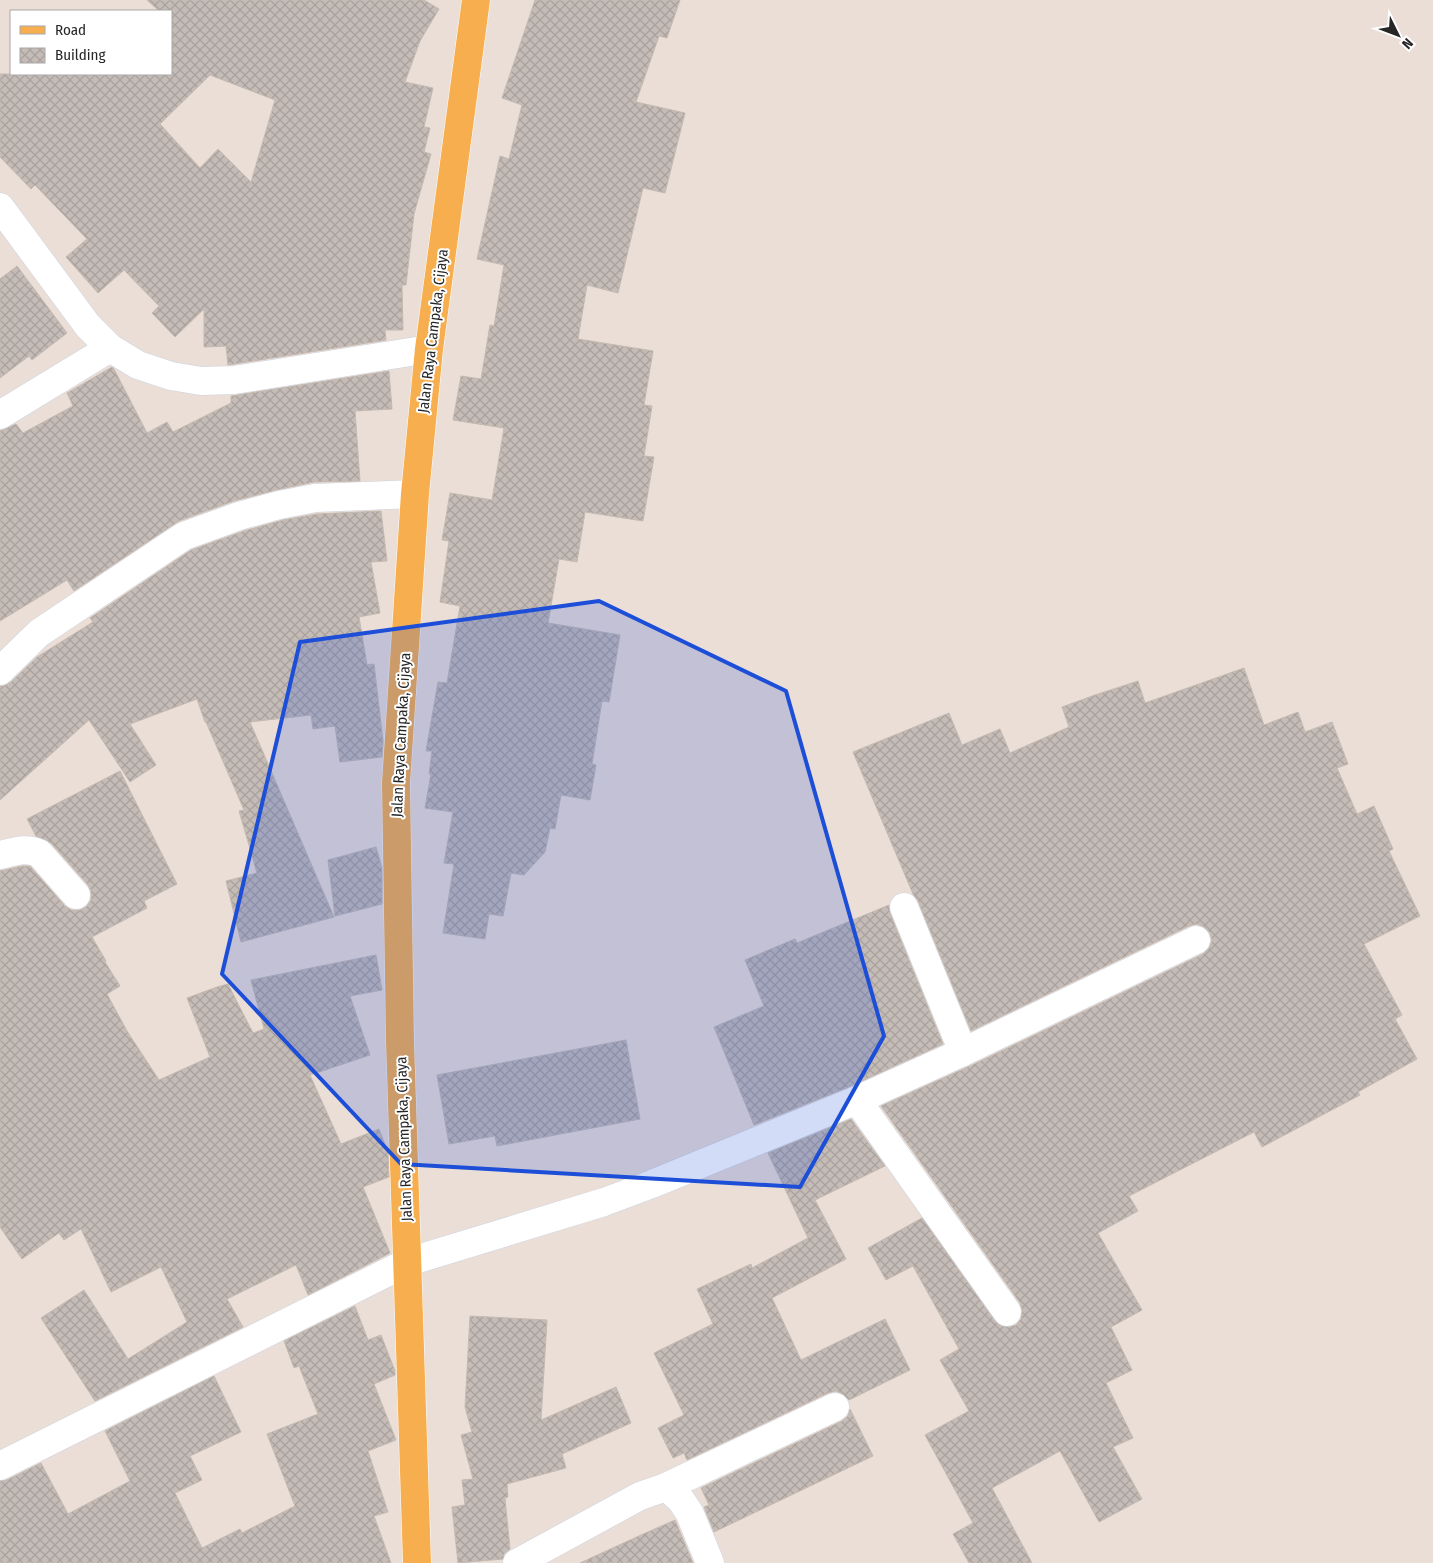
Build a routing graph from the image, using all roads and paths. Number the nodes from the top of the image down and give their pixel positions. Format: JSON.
{"nodes":[{"id":1,"x":476,"y":0,"type":"edge"},
{"id":2,"x":0,"y":207,"type":"edge"},
{"id":3,"x":110,"y":348,"type":"junction"},
{"id":4,"x":429,"y":348,"type":"junction"},
{"id":5,"x":0,"y":415,"type":"edge"},
{"id":6,"x":415,"y":494,"type":"junction"},
{"id":7,"x":0,"y":671,"type":"edge"},
{"id":8,"x":0,"y":855,"type":"edge"},
{"id":9,"x":76,"y":895,"type":"dead end"},
{"id":10,"x":904,"y":908,"type":"dead end"},
{"id":11,"x":1196,"y":940,"type":"dead end"},
{"id":12,"x":963,"y":1052,"type":"junction"},
{"id":13,"x":857,"y":1100,"type":"junction"},
{"id":14,"x":408,"y":1262,"type":"junction"},
{"id":15,"x":1007,"y":1312,"type":"dead end"},
{"id":16,"x":835,"y":1407,"type":"dead end"},
{"id":17,"x":0,"y":1466,"type":"edge"},
{"id":18,"x":666,"y":1487,"type":"junction"},
{"id":19,"x":417,"y":1563,"type":"edge"},
{"id":20,"x":517,"y":1563,"type":"edge"},
{"id":21,"x":710,"y":1563,"type":"edge"}],
"edges":[{"from":1,"to":4,"type":"main road","name":"Jalan Raya Campaka, Cijaya"},
{"from":2,"to":3,"type":"street"},
{"from":3,"to":4,"type":"street"},
{"from":3,"to":5,"type":"street"},
{"from":4,"to":6,"type":"main road","name":"Jalan Raya Campaka, Cijaya"},
{"from":6,"to":7,"type":"street"},
{"from":6,"to":14,"type":"main road","name":"Jalan Raya Campaka, Cijaya"},
{"from":8,"to":9,"type":"street"},
{"from":10,"to":12,"type":"street"},
{"from":11,"to":12,"type":"street"},
{"from":12,"to":13,"type":"street"},
{"from":13,"to":14,"type":"street"},
{"from":13,"to":15,"type":"street"},
{"from":14,"to":17,"type":"street"},
{"from":14,"to":19,"type":"main road","name":"Jalan Raya Campaka, Cijaya"},
{"from":16,"to":18,"type":"street"},
{"from":18,"to":20,"type":"street"},
{"from":18,"to":21,"type":"street"}]}
